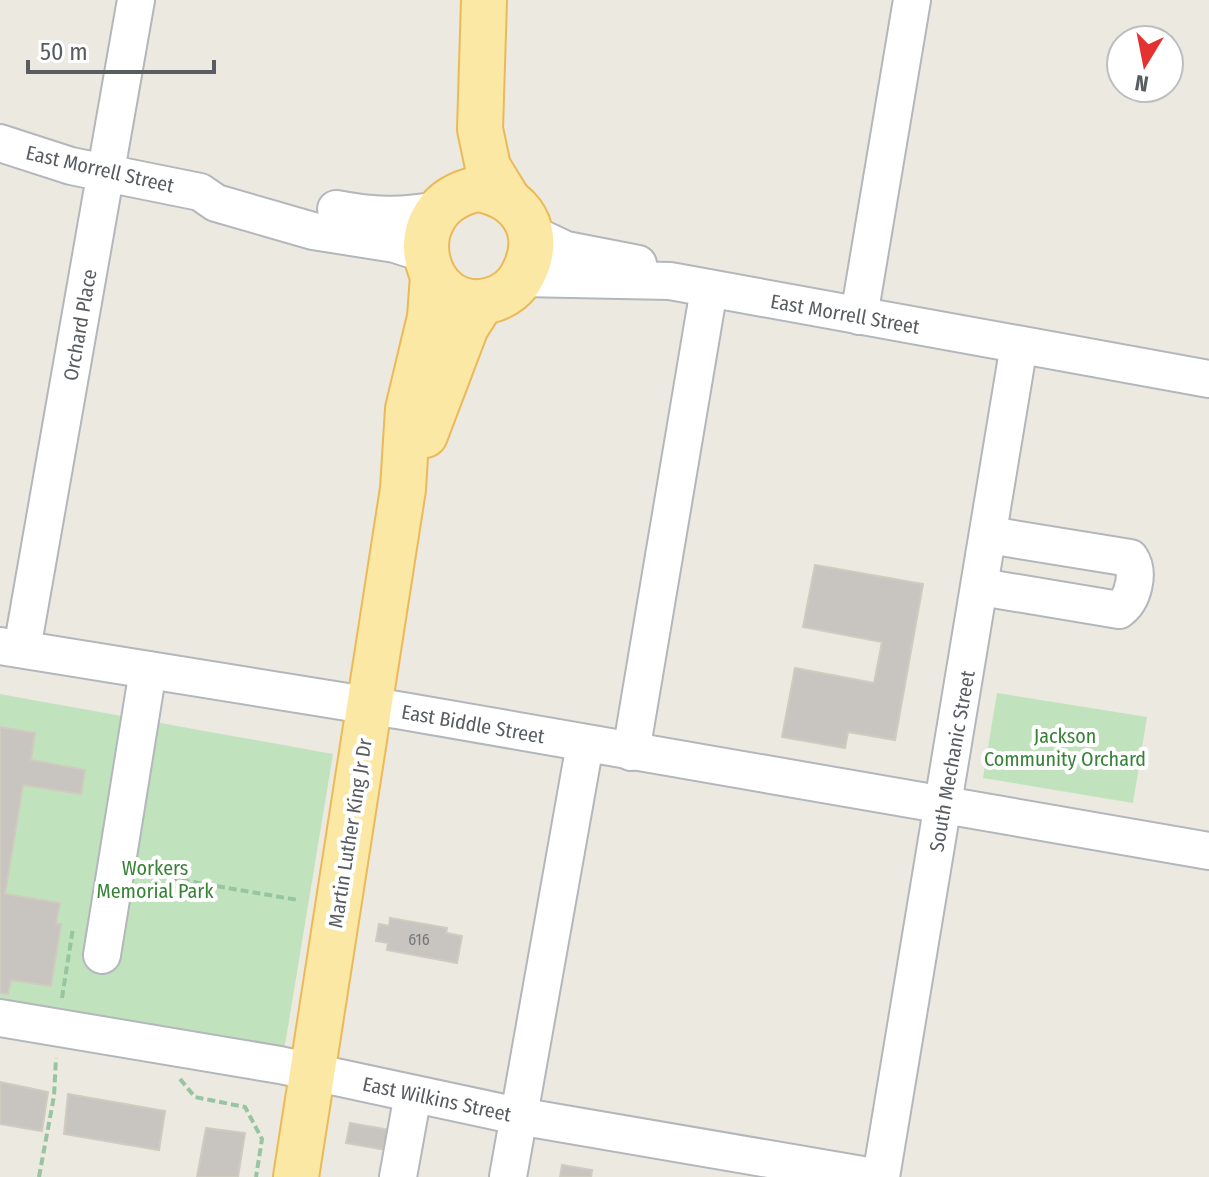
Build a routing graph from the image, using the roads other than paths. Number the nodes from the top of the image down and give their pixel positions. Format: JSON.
{"nodes":[{"id":1,"x":136,"y":0,"type":"edge"},
{"id":2,"x":471,"y":0,"type":"edge"},
{"id":3,"x":484,"y":0,"type":"edge"},
{"id":4,"x":912,"y":0,"type":"edge"},
{"id":5,"x":0,"y":143,"type":"edge"},
{"id":6,"x":107,"y":174,"type":"junction"},
{"id":7,"x":200,"y":192,"type":"junction"},
{"id":8,"x":443,"y":205,"type":"junction"},
{"id":9,"x":519,"y":215,"type":"junction"},
{"id":10,"x":429,"y":265,"type":"junction"},
{"id":11,"x":521,"y":278,"type":"junction"},
{"id":12,"x":670,"y":281,"type":"junction"},
{"id":13,"x":709,"y":289,"type":"junction"},
{"id":14,"x":482,"y":302,"type":"junction"},
{"id":15,"x":859,"y":316,"type":"junction"},
{"id":16,"x":1019,"y":345,"type":"junction"},
{"id":17,"x":1209,"y":379,"type":"edge"},
{"id":18,"x":403,"y":489,"type":"junction"},
{"id":19,"x":989,"y":535,"type":"junction"},
{"id":20,"x":981,"y":587,"type":"junction"},
{"id":21,"x":11,"y":648,"type":"edge"},
{"id":22,"x":148,"y":670,"type":"junction"},
{"id":23,"x":370,"y":707,"type":"junction"},
{"id":24,"x":585,"y":744,"type":"junction"},
{"id":25,"x":631,"y":752,"type":"junction"},
{"id":26,"x":945,"y":806,"type":"junction"},
{"id":27,"x":1209,"y":851,"type":"edge"},
{"id":28,"x":102,"y":955,"type":"dead end"},
{"id":29,"x":0,"y":1018,"type":"edge"},
{"id":30,"x":313,"y":1073,"type":"junction"},
{"id":31,"x":413,"y":1094,"type":"junction"},
{"id":32,"x":518,"y":1116,"type":"junction"},
{"id":33,"x":296,"y":1177,"type":"edge"},
{"id":34,"x":398,"y":1177,"type":"edge"},
{"id":35,"x":508,"y":1177,"type":"edge"},
{"id":36,"x":874,"y":1177,"type":"edge"},
{"id":37,"x":881,"y":1177,"type":"edge"}],
"edges":[{"from":1,"to":6,"type":"street","name":"Orchard Place"},
{"from":2,"to":8,"type":"main road"},
{"from":3,"to":9,"type":"main road"},
{"from":4,"to":15,"type":"street"},
{"from":5,"to":6,"type":"street","name":"East Morrell Street"},
{"from":6,"to":7,"type":"street","name":"East Morrell Street"},
{"from":6,"to":21,"type":"street","name":"Orchard Place"},
{"from":7,"to":8,"type":"street","name":"East Morrell Street"},
{"from":7,"to":10,"type":"street","name":"East Morrell Street"},
{"from":8,"to":9,"type":"main road"},
{"from":8,"to":10,"type":"main road"},
{"from":9,"to":11,"type":"main road"},
{"from":9,"to":12,"type":"street","name":"East Morrell Street"},
{"from":10,"to":14,"type":"main road"},
{"from":10,"to":18,"type":"main road","name":"Martin Luther King Jr Dr"},
{"from":11,"to":12,"type":"street","name":"East Morrell Street"},
{"from":11,"to":14,"type":"main road"},
{"from":12,"to":13,"type":"street","name":"East Morrell Street"},
{"from":13,"to":15,"type":"street","name":"East Morrell Street"},
{"from":13,"to":25,"type":"street"},
{"from":14,"to":18,"type":"main road","name":"Martin Luther King Jr Dr"},
{"from":15,"to":16,"type":"street","name":"East Morrell Street"},
{"from":16,"to":17,"type":"street","name":"East Morrell Street"},
{"from":16,"to":19,"type":"street","name":"South Mechanic Street"},
{"from":18,"to":23,"type":"main road","name":"Martin Luther King Jr Dr"},
{"from":19,"to":20,"type":"street","name":"South Mechanic Street"},
{"from":19,"to":20,"type":"street"},
{"from":20,"to":26,"type":"street","name":"South Mechanic Street"},
{"from":21,"to":22,"type":"street","name":"East Biddle Street"},
{"from":22,"to":23,"type":"street","name":"East Biddle Street"},
{"from":22,"to":28,"type":"street"},
{"from":23,"to":24,"type":"street","name":"East Biddle Street"},
{"from":23,"to":30,"type":"main road","name":"Martin Luther King Jr Dr"},
{"from":24,"to":25,"type":"street","name":"East Biddle Street"},
{"from":24,"to":32,"type":"street"},
{"from":25,"to":26,"type":"street","name":"East Biddle Street"},
{"from":26,"to":27,"type":"street","name":"East Biddle Street"},
{"from":26,"to":37,"type":"street","name":"South Mechanic Street"},
{"from":29,"to":30,"type":"street","name":"East Wilkins Street"},
{"from":30,"to":31,"type":"street","name":"East Wilkins Street"},
{"from":30,"to":33,"type":"main road","name":"Martin Luther King Jr Dr"},
{"from":31,"to":32,"type":"street","name":"East Wilkins Street"},
{"from":31,"to":34,"type":"street"},
{"from":32,"to":35,"type":"street"},
{"from":32,"to":36,"type":"street","name":"East Wilkins Street"}]}
